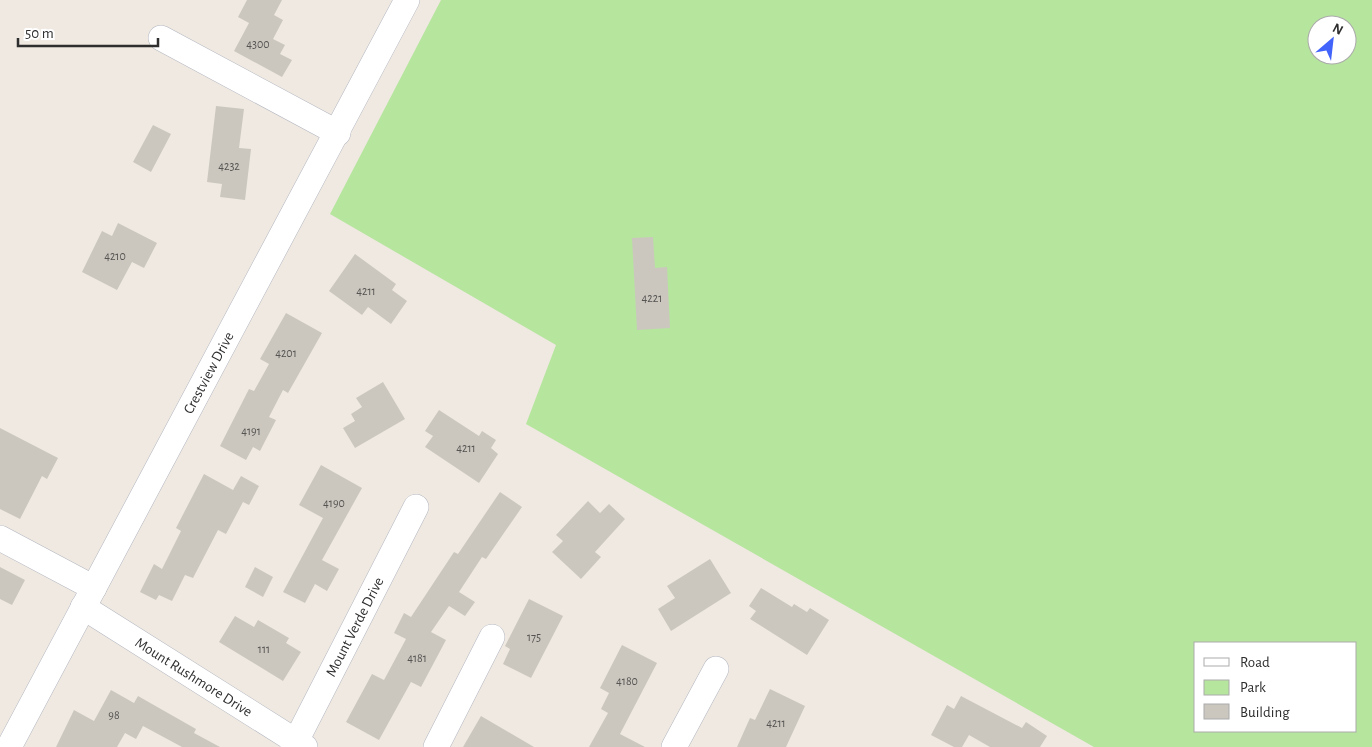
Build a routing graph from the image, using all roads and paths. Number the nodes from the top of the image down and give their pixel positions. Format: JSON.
{"nodes":[{"id":1,"x":407,"y":0,"type":"edge"},
{"id":2,"x":162,"y":38,"type":"dead end"},
{"id":3,"x":338,"y":133,"type":"junction"},
{"id":4,"x":416,"y":507,"type":"dead end"},
{"id":5,"x":0,"y":538,"type":"edge"},
{"id":6,"x":89,"y":598,"type":"junction"},
{"id":7,"x":492,"y":636,"type":"dead end"},
{"id":8,"x":716,"y":669,"type":"dead end"},
{"id":9,"x":298,"y":745,"type":"edge"},
{"id":10,"x":9,"y":747,"type":"edge"},
{"id":11,"x":436,"y":747,"type":"edge"},
{"id":12,"x":674,"y":747,"type":"edge"}],
"edges":[{"from":1,"to":3,"type":"street","name":"Crestview Drive"},
{"from":2,"to":3,"type":"street"},
{"from":3,"to":6,"type":"street","name":"Crestview Drive"},
{"from":4,"to":9,"type":"street","name":"Mount Verde Drive"},
{"from":5,"to":6,"type":"street","name":"Mount Rushmore Drive"},
{"from":6,"to":9,"type":"street","name":"Mount Rushmore Drive"},
{"from":6,"to":10,"type":"street","name":"Crestview Drive"},
{"from":7,"to":11,"type":"street"},
{"from":8,"to":12,"type":"street"}]}
